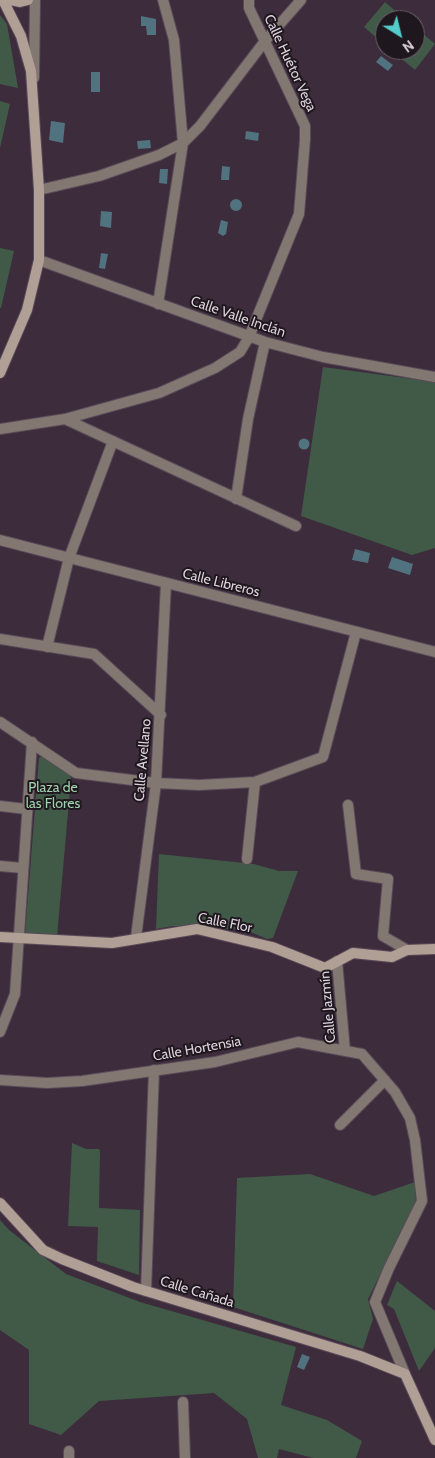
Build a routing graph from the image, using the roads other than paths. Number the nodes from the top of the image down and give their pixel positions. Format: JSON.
{"nodes":[{"id":1,"x":3,"y":0,"type":"edge"},
{"id":2,"x":11,"y":0,"type":"edge"},
{"id":3,"x":28,"y":0,"type":"edge"},
{"id":4,"x":35,"y":0,"type":"edge"},
{"id":5,"x":164,"y":0,"type":"edge"},
{"id":6,"x":249,"y":0,"type":"edge"},
{"id":7,"x":301,"y":0,"type":"edge"},
{"id":8,"x":266,"y":41,"type":"junction"},
{"id":9,"x":33,"y":89,"type":"junction"},
{"id":10,"x":183,"y":143,"type":"junction"},
{"id":11,"x":39,"y":190,"type":"junction"},
{"id":12,"x":39,"y":260,"type":"junction"},
{"id":13,"x":158,"y":304,"type":"junction"},
{"id":14,"x":249,"y":337,"type":"junction"},
{"id":15,"x":265,"y":342,"type":"junction"},
{"id":16,"x":0,"y":374,"type":"edge"},
{"id":17,"x":435,"y":377,"type":"edge"},
{"id":18,"x":65,"y":419,"type":"junction"},
{"id":19,"x":0,"y":429,"type":"edge"},
{"id":20,"x":113,"y":441,"type":"junction"},
{"id":21,"x":236,"y":499,"type":"junction"},
{"id":22,"x":296,"y":526,"type":"dead end"},
{"id":23,"x":0,"y":540,"type":"edge"},
{"id":24,"x":69,"y":558,"type":"junction"},
{"id":25,"x":166,"y":583,"type":"junction"},
{"id":26,"x":356,"y":632,"type":"junction"},
{"id":27,"x":0,"y":639,"type":"edge"},
{"id":28,"x":48,"y":647,"type":"junction"},
{"id":29,"x":435,"y":652,"type":"edge"},
{"id":30,"x":161,"y":715,"type":"junction"},
{"id":31,"x":0,"y":722,"type":"edge"},
{"id":32,"x":32,"y":742,"type":"junction"},
{"id":33,"x":255,"y":782,"type":"junction"},
{"id":34,"x":156,"y":783,"type":"junction"},
{"id":35,"x":348,"y":805,"type":"dead end"},
{"id":36,"x":0,"y":806,"type":"edge"},
{"id":37,"x":26,"y":808,"type":"junction"},
{"id":38,"x":247,"y":858,"type":"dead end"},
{"id":39,"x":0,"y":866,"type":"edge"},
{"id":40,"x":22,"y":868,"type":"junction"},
{"id":41,"x":0,"y":937,"type":"edge"},
{"id":42,"x":18,"y":938,"type":"junction"},
{"id":43,"x":136,"y":938,"type":"junction"},
{"id":44,"x":435,"y":949,"type":"edge"},
{"id":45,"x":407,"y":950,"type":"junction"},
{"id":46,"x":337,"y":961,"type":"junction"},
{"id":47,"x":0,"y":1032,"type":"edge"},
{"id":48,"x":345,"y":1051,"type":"junction"},
{"id":49,"x":154,"y":1070,"type":"junction"},
{"id":50,"x":0,"y":1080,"type":"edge"},
{"id":51,"x":385,"y":1080,"type":"junction"},
{"id":52,"x":340,"y":1125,"type":"dead end"},
{"id":53,"x":0,"y":1203,"type":"edge"},
{"id":54,"x":146,"y":1291,"type":"junction"},
{"id":55,"x":405,"y":1374,"type":"junction"},
{"id":56,"x":183,"y":1402,"type":"dead end"},
{"id":57,"x":435,"y":1440,"type":"edge"},
{"id":58,"x":184,"y":1458,"type":"edge"}],
"edges":[{"from":1,"to":9,"type":"street"},
{"from":2,"to":3,"type":"street"},
{"from":4,"to":9,"type":"street"},
{"from":5,"to":10,"type":"street"},
{"from":6,"to":8,"type":"street","name":"Calle Huétor Vega"},
{"from":7,"to":8,"type":"street"},
{"from":8,"to":10,"type":"street"},
{"from":8,"to":14,"type":"street","name":"Calle Huétor Vega"},
{"from":9,"to":11,"type":"street"},
{"from":10,"to":11,"type":"street"},
{"from":10,"to":13,"type":"street"},
{"from":11,"to":12,"type":"street"},
{"from":12,"to":13,"type":"street","name":"Calle Valle Inclán"},
{"from":12,"to":16,"type":"street"},
{"from":13,"to":14,"type":"street","name":"Calle Valle Inclán"},
{"from":14,"to":15,"type":"street","name":"Calle Valle Inclán"},
{"from":14,"to":18,"type":"street","name":"Calle Huétor Vega"},
{"from":15,"to":17,"type":"street","name":"Calle Valle Inclán"},
{"from":15,"to":21,"type":"street"},
{"from":18,"to":19,"type":"street","name":"Calle Huétor Vega"},
{"from":18,"to":20,"type":"street"},
{"from":20,"to":21,"type":"street"},
{"from":20,"to":24,"type":"street"},
{"from":21,"to":22,"type":"street"},
{"from":23,"to":24,"type":"street","name":"Calle Libreros"},
{"from":24,"to":25,"type":"street","name":"Calle Libreros"},
{"from":24,"to":28,"type":"street"},
{"from":25,"to":26,"type":"street","name":"Calle Libreros"},
{"from":25,"to":30,"type":"street","name":"Calle Avellano"},
{"from":26,"to":29,"type":"street","name":"Calle Libreros"},
{"from":26,"to":33,"type":"street"},
{"from":27,"to":28,"type":"street"},
{"from":28,"to":30,"type":"street"},
{"from":30,"to":34,"type":"street","name":"Calle Avellano"},
{"from":31,"to":32,"type":"street"},
{"from":32,"to":34,"type":"street"},
{"from":32,"to":37,"type":"street"},
{"from":33,"to":34,"type":"street"},
{"from":33,"to":38,"type":"street"},
{"from":34,"to":43,"type":"street","name":"Calle Avellano"},
{"from":35,"to":45,"type":"street"},
{"from":36,"to":37,"type":"street"},
{"from":37,"to":40,"type":"street"},
{"from":39,"to":40,"type":"street"},
{"from":40,"to":42,"type":"street"},
{"from":41,"to":42,"type":"street","name":"Calle Flor"},
{"from":42,"to":43,"type":"street","name":"Calle Flor"},
{"from":42,"to":47,"type":"street"},
{"from":43,"to":46,"type":"street","name":"Calle Flor"},
{"from":44,"to":45,"type":"street","name":"Calle Flor"},
{"from":45,"to":46,"type":"street","name":"Calle Flor"},
{"from":46,"to":48,"type":"street","name":"Calle Jazmín"},
{"from":48,"to":49,"type":"street","name":"Calle Hortensia"},
{"from":48,"to":51,"type":"street","name":"Calle Hortensia"},
{"from":49,"to":50,"type":"street","name":"Calle Hortensia"},
{"from":49,"to":54,"type":"street"},
{"from":51,"to":52,"type":"street"},
{"from":51,"to":55,"type":"street","name":"Calle Hortensia"},
{"from":53,"to":54,"type":"street","name":"Calle Cañada"},
{"from":54,"to":55,"type":"street","name":"Calle Cañada"},
{"from":55,"to":57,"type":"street"},
{"from":56,"to":58,"type":"street"}]}
